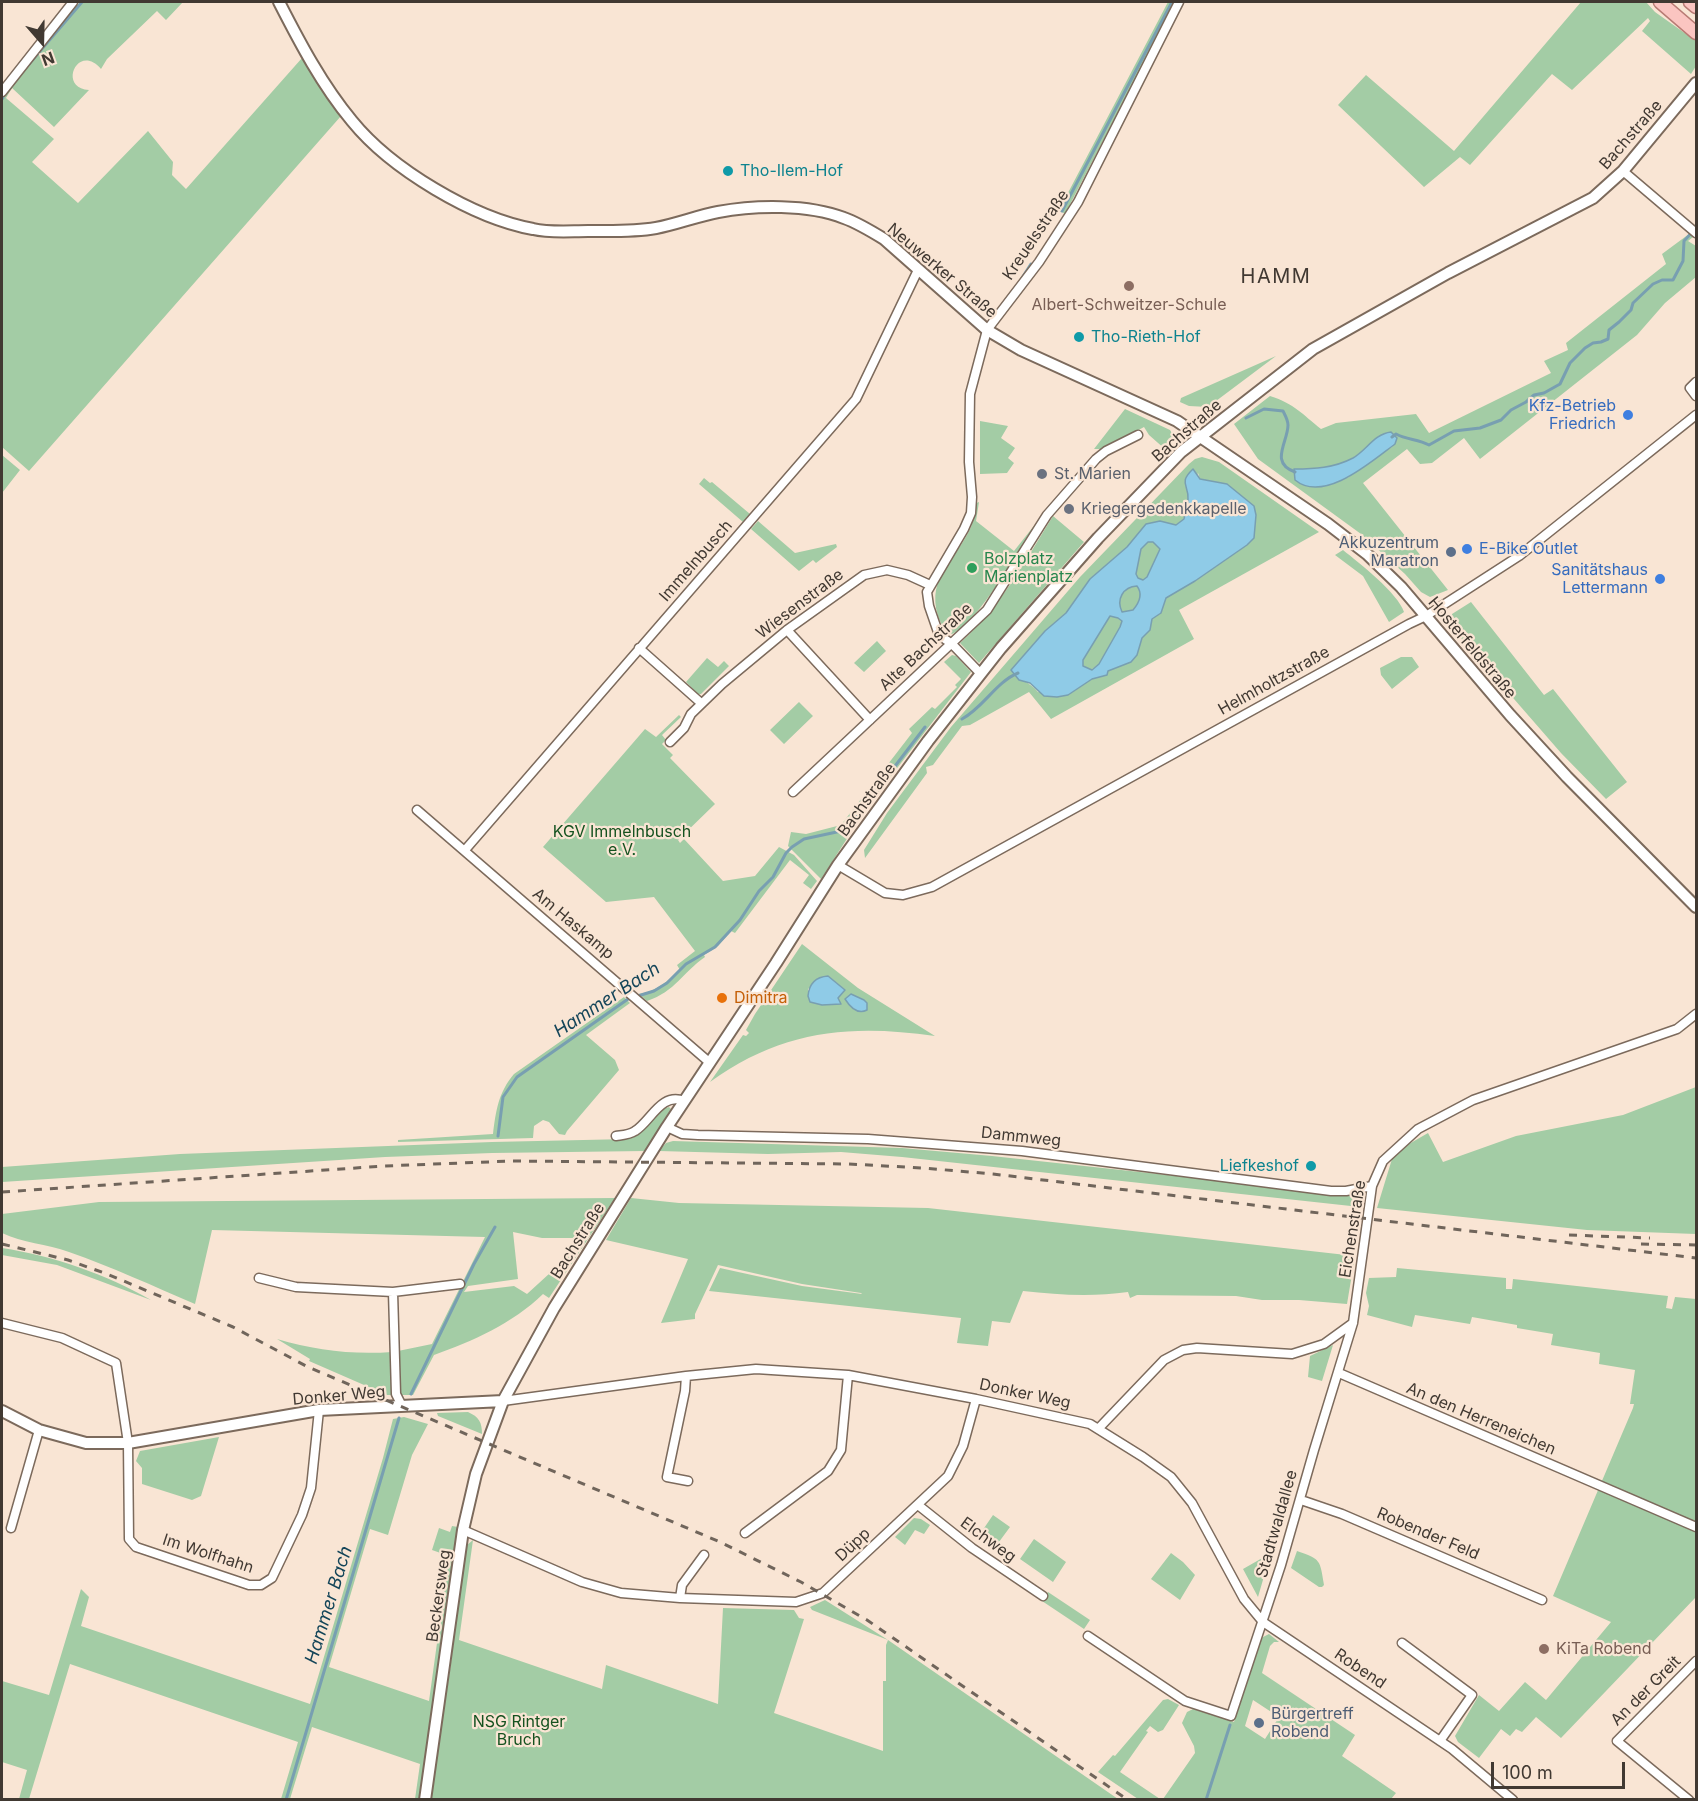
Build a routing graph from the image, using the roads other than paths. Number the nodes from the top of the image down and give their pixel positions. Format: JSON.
{"nodes":[{"id":1,"x":73,"y":2,"type":"edge"},
{"id":2,"x":279,"y":2,"type":"edge"},
{"id":3,"x":1179,"y":2,"type":"edge"},
{"id":4,"x":1660,"y":2,"type":"edge"},
{"id":5,"x":1690,"y":2,"type":"edge"},
{"id":6,"x":1696,"y":8,"type":"edge"},
{"id":7,"x":1696,"y":33,"type":"edge"},
{"id":8,"x":1696,"y":83,"type":"edge"},
{"id":9,"x":2,"y":92,"type":"edge"},
{"id":10,"x":1623,"y":171,"type":"junction"},
{"id":11,"x":1694,"y":231,"type":"edge"},
{"id":12,"x":918,"y":270,"type":"junction"},
{"id":13,"x":987,"y":330,"type":"junction"},
{"id":14,"x":1696,"y":382,"type":"edge"},
{"id":15,"x":1696,"y":396,"type":"edge"},
{"id":16,"x":1696,"y":416,"type":"edge"},
{"id":17,"x":1138,"y":435,"type":"dead end"},
{"id":18,"x":1200,"y":436,"type":"junction"},
{"id":19,"x":930,"y":585,"type":"junction"},
{"id":20,"x":1426,"y":616,"type":"junction"},
{"id":21,"x":787,"y":630,"type":"junction"},
{"id":22,"x":952,"y":644,"type":"junction"},
{"id":23,"x":639,"y":648,"type":"junction"},
{"id":24,"x":980,"y":674,"type":"junction"},
{"id":25,"x":701,"y":703,"type":"junction"},
{"id":26,"x":870,"y":720,"type":"junction"},
{"id":27,"x":670,"y":742,"type":"dead end"},
{"id":28,"x":794,"y":792,"type":"dead end"},
{"id":29,"x":417,"y":810,"type":"dead end"},
{"id":30,"x":465,"y":850,"type":"junction"},
{"id":31,"x":838,"y":865,"type":"junction"},
{"id":32,"x":1696,"y":907,"type":"edge"},
{"id":33,"x":1696,"y":1014,"type":"edge"},
{"id":34,"x":710,"y":1062,"type":"junction"},
{"id":35,"x":684,"y":1101,"type":"junction"},
{"id":36,"x":667,"y":1127,"type":"junction"},
{"id":37,"x":616,"y":1136,"type":"dead end"},
{"id":38,"x":1372,"y":1186,"type":"junction"},
{"id":39,"x":259,"y":1278,"type":"dead end"},
{"id":40,"x":460,"y":1284,"type":"dead end"},
{"id":41,"x":393,"y":1292,"type":"junction"},
{"id":42,"x":2,"y":1323,"type":"edge"},
{"id":43,"x":1353,"y":1323,"type":"junction"},
{"id":44,"x":1339,"y":1373,"type":"junction"},
{"id":45,"x":848,"y":1375,"type":"junction"},
{"id":46,"x":686,"y":1376,"type":"junction"},
{"id":47,"x":976,"y":1399,"type":"junction"},
{"id":48,"x":503,"y":1401,"type":"junction"},
{"id":49,"x":402,"y":1406,"type":"junction"},
{"id":50,"x":319,"y":1410,"type":"junction"},
{"id":51,"x":2,"y":1411,"type":"edge"},
{"id":52,"x":1100,"y":1428,"type":"junction"},
{"id":53,"x":39,"y":1430,"type":"junction"},
{"id":54,"x":128,"y":1443,"type":"junction"},
{"id":55,"x":688,"y":1481,"type":"dead end"},
{"id":56,"x":1301,"y":1500,"type":"junction"},
{"id":57,"x":918,"y":1505,"type":"junction"},
{"id":58,"x":1696,"y":1527,"type":"edge"},
{"id":59,"x":11,"y":1528,"type":"dead end"},
{"id":60,"x":463,"y":1530,"type":"junction"},
{"id":61,"x":745,"y":1533,"type":"dead end"},
{"id":62,"x":704,"y":1555,"type":"dead end"},
{"id":63,"x":1043,"y":1596,"type":"dead end"},
{"id":64,"x":680,"y":1598,"type":"junction"},
{"id":65,"x":1542,"y":1600,"type":"dead end"},
{"id":66,"x":1263,"y":1622,"type":"junction"},
{"id":67,"x":1088,"y":1636,"type":"dead end"},
{"id":68,"x":1402,"y":1643,"type":"dead end"},
{"id":69,"x":1696,"y":1661,"type":"edge"},
{"id":70,"x":1440,"y":1741,"type":"junction"},
{"id":71,"x":425,"y":1800,"type":"edge"},
{"id":72,"x":1513,"y":1800,"type":"edge"},
{"id":73,"x":1689,"y":1800,"type":"edge"}],
"edges":[{"from":1,"to":9,"type":"street"},
{"from":2,"to":12,"type":"street","name":"Neuwerker Straße"},
{"from":3,"to":13,"type":"street","name":"Kreuelsstraße"},
{"from":4,"to":7,"type":"main road"},
{"from":5,"to":6,"type":"main road"},
{"from":8,"to":10,"type":"street","name":"Bachstraße"},
{"from":10,"to":11,"type":"street"},
{"from":10,"to":18,"type":"street","name":"Bachstraße"},
{"from":12,"to":13,"type":"street","name":"Neuwerker Straße"},
{"from":12,"to":23,"type":"street","name":"Immelnbusch"},
{"from":13,"to":18,"type":"street","name":"Neuwerker Straße"},
{"from":13,"to":19,"type":"street","name":"Kreuelsstraße"},
{"from":14,"to":15,"type":"street"},
{"from":16,"to":20,"type":"street","name":"Helmholtzstraße"},
{"from":17,"to":22,"type":"street","name":"Alte Bachstraße"},
{"from":18,"to":20,"type":"street","name":"Hosterfeldstraße"},
{"from":18,"to":24,"type":"street","name":"Bachstraße"},
{"from":19,"to":21,"type":"street","name":"Wiesenstraße"},
{"from":19,"to":22,"type":"street"},
{"from":20,"to":31,"type":"street","name":"Helmholtzstraße"},
{"from":20,"to":32,"type":"street","name":"Hosterfeldstraße"},
{"from":21,"to":25,"type":"street","name":"Wiesenstraße"},
{"from":21,"to":26,"type":"street"},
{"from":22,"to":24,"type":"street"},
{"from":22,"to":26,"type":"street","name":"Alte Bachstraße"},
{"from":23,"to":25,"type":"street"},
{"from":23,"to":30,"type":"street","name":"Immelnbusch"},
{"from":24,"to":31,"type":"street","name":"Bachstraße"},
{"from":25,"to":27,"type":"street","name":"Wiesenstraße"},
{"from":26,"to":28,"type":"street","name":"Alte Bachstraße"},
{"from":29,"to":30,"type":"street","name":"Am Haskamp"},
{"from":30,"to":34,"type":"street","name":"Am Haskamp"},
{"from":31,"to":34,"type":"street","name":"Bachstraße"},
{"from":33,"to":38,"type":"street","name":"Eichenstraße"},
{"from":34,"to":35,"type":"street","name":"Bachstraße"},
{"from":35,"to":36,"type":"street","name":"Bachstraße"},
{"from":35,"to":37,"type":"street"},
{"from":36,"to":38,"type":"street","name":"Dammweg"},
{"from":36,"to":48,"type":"street","name":"Bachstraße"},
{"from":38,"to":43,"type":"street","name":"Eichenstraße"},
{"from":39,"to":41,"type":"street"},
{"from":40,"to":41,"type":"street"},
{"from":41,"to":49,"type":"street"},
{"from":42,"to":54,"type":"street","name":"Im Wolfhahn"},
{"from":43,"to":44,"type":"street","name":"Stadtwaldallee"},
{"from":43,"to":52,"type":"street"},
{"from":44,"to":56,"type":"street","name":"Stadtwaldallee"},
{"from":44,"to":58,"type":"street","name":"An den Herreneichen"},
{"from":45,"to":46,"type":"street","name":"Donker Weg"},
{"from":45,"to":47,"type":"street","name":"Donker Weg"},
{"from":45,"to":61,"type":"street"},
{"from":46,"to":48,"type":"street","name":"Donker Weg"},
{"from":46,"to":55,"type":"street"},
{"from":47,"to":52,"type":"street","name":"Donker Weg"},
{"from":47,"to":57,"type":"street","name":"Düpp"},
{"from":48,"to":49,"type":"street","name":"Donker Weg"},
{"from":48,"to":60,"type":"street","name":"Beckersweg"},
{"from":49,"to":50,"type":"street","name":"Donker Weg"},
{"from":50,"to":54,"type":"street","name":"Donker Weg"},
{"from":50,"to":54,"type":"street","name":"Im Wolfhahn"},
{"from":51,"to":53,"type":"street","name":"Donker Weg"},
{"from":52,"to":66,"type":"street","name":"Donker Weg"},
{"from":53,"to":54,"type":"street","name":"Donker Weg"},
{"from":53,"to":59,"type":"street"},
{"from":56,"to":65,"type":"street","name":"Robender Feld"},
{"from":56,"to":66,"type":"street","name":"Stadtwaldallee"},
{"from":57,"to":63,"type":"street","name":"Elchweg"},
{"from":57,"to":64,"type":"street","name":"Düpp"},
{"from":60,"to":64,"type":"street","name":"Düpp"},
{"from":60,"to":71,"type":"street","name":"Beckersweg"},
{"from":62,"to":64,"type":"street"},
{"from":66,"to":67,"type":"street","name":"Stadtwaldallee"},
{"from":66,"to":70,"type":"street","name":"Robend"},
{"from":68,"to":70,"type":"street"},
{"from":69,"to":73,"type":"street","name":"An der Greit"},
{"from":70,"to":72,"type":"street","name":"Robend"}]}
